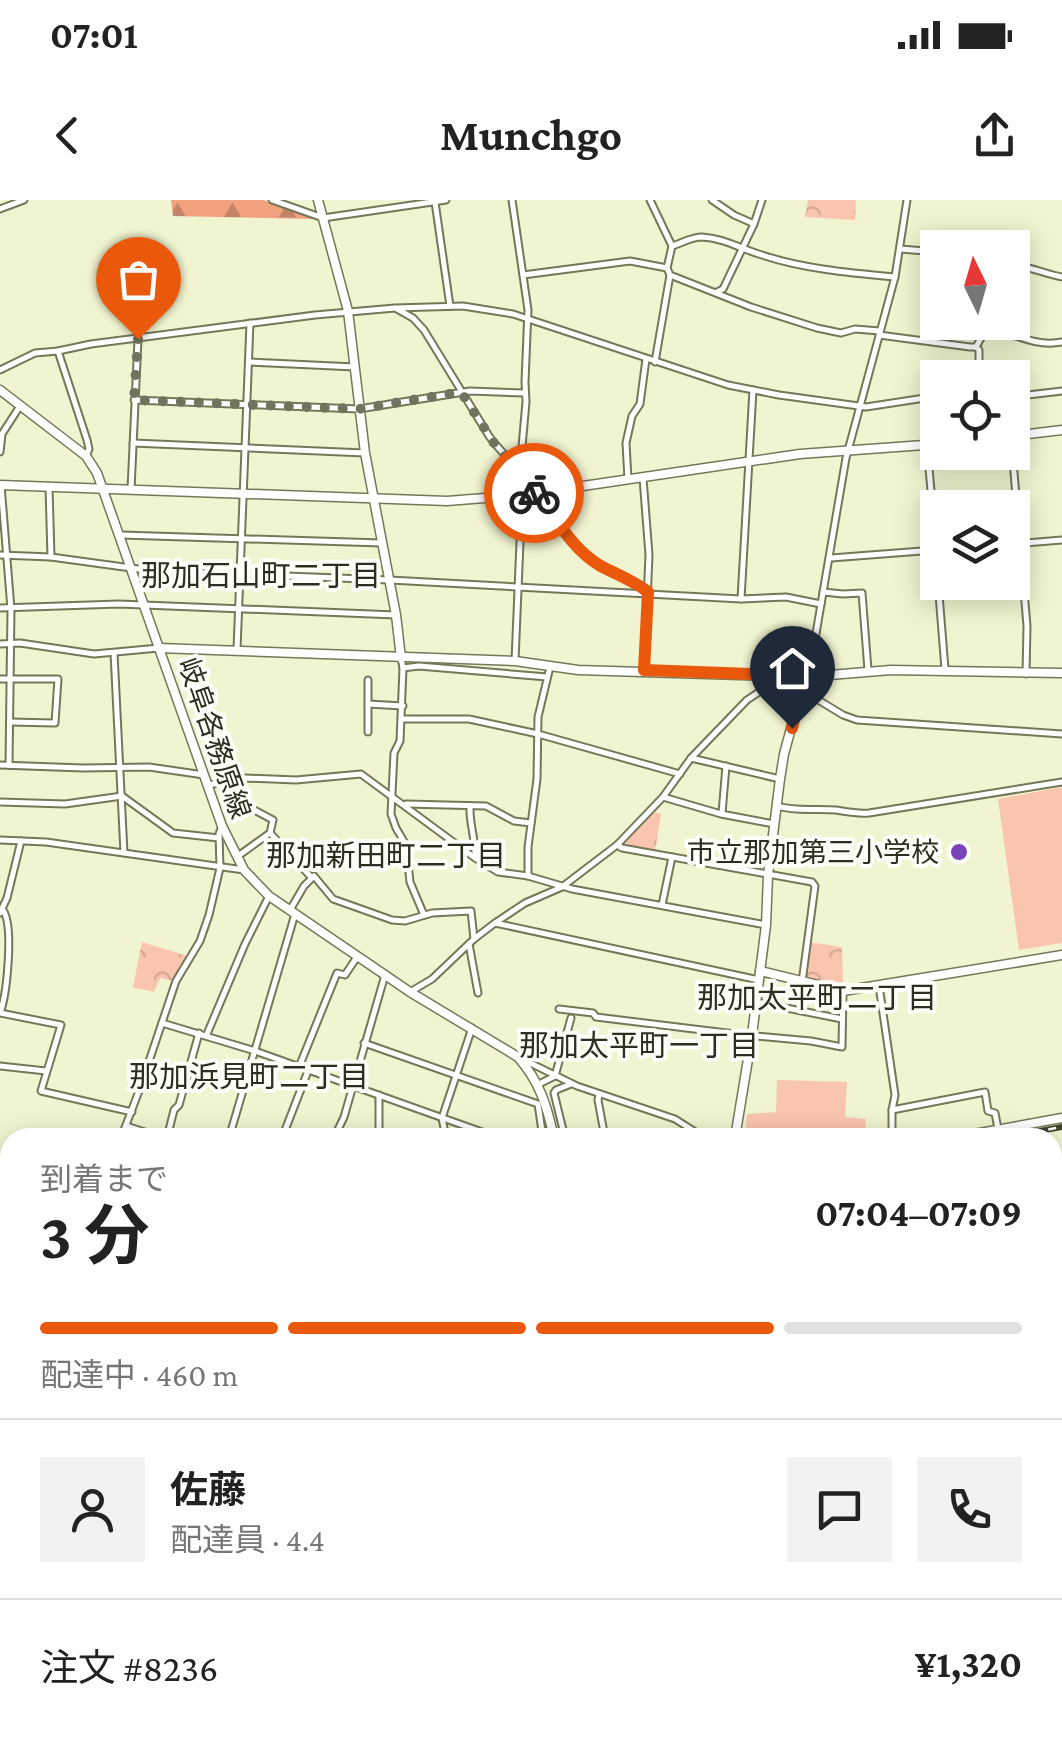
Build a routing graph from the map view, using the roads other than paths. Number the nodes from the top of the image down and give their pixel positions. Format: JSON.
{"nodes":[{"id":1,"x":24,"y":200,"type":"edge"},
{"id":2,"x":272,"y":200,"type":"edge"},
{"id":3,"x":318,"y":200,"type":"edge"},
{"id":4,"x":446,"y":200,"type":"edge"},
{"id":5,"x":512,"y":200,"type":"edge"},
{"id":6,"x":650,"y":200,"type":"edge"},
{"id":7,"x":712,"y":200,"type":"edge"},
{"id":8,"x":762,"y":200,"type":"edge"},
{"id":9,"x":907,"y":200,"type":"edge"},
{"id":10,"x":435,"y":202,"type":"edge"},
{"id":11,"x":0,"y":209,"type":"edge"},
{"id":12,"x":323,"y":218,"type":"junction"},
{"id":13,"x":754,"y":224,"type":"junction"},
{"id":14,"x":672,"y":246,"type":"junction"},
{"id":15,"x":742,"y":247,"type":"junction"},
{"id":16,"x":900,"y":249,"type":"junction"},
{"id":17,"x":920,"y":251,"type":"edge"},
{"id":18,"x":1030,"y":268,"type":"edge"},
{"id":19,"x":668,"y":272,"type":"junction"},
{"id":20,"x":523,"y":275,"type":"junction"},
{"id":21,"x":1062,"y":276,"type":"edge"},
{"id":22,"x":894,"y":277,"type":"junction"},
{"id":23,"x":717,"y":292,"type":"junction"},
{"id":24,"x":450,"y":306,"type":"junction"},
{"id":25,"x":394,"y":308,"type":"junction"},
{"id":26,"x":348,"y":312,"type":"junction"},
{"id":27,"x":528,"y":319,"type":"junction"},
{"id":28,"x":250,"y":323,"type":"junction"},
{"id":29,"x":879,"y":333,"type":"junction"},
{"id":30,"x":138,"y":339,"type":"junction"},
{"id":31,"x":1062,"y":342,"type":"edge"},
{"id":32,"x":976,"y":346,"type":"junction"},
{"id":33,"x":58,"y":351,"type":"junction"},
{"id":34,"x":646,"y":359,"type":"junction"},
{"id":35,"x":979,"y":360,"type":"edge"},
{"id":36,"x":249,"y":362,"type":"junction"},
{"id":37,"x":655,"y":362,"type":"junction"},
{"id":38,"x":355,"y":367,"type":"junction"},
{"id":39,"x":0,"y":370,"type":"edge"},
{"id":40,"x":0,"y":390,"type":"edge"},
{"id":41,"x":753,"y":390,"type":"junction"},
{"id":42,"x":1062,"y":391,"type":"edge"},
{"id":43,"x":461,"y":392,"type":"junction"},
{"id":44,"x":525,"y":393,"type":"junction"},
{"id":45,"x":1030,"y":396,"type":"edge"},
{"id":46,"x":920,"y":398,"type":"edge"},
{"id":47,"x":134,"y":400,"type":"junction"},
{"id":48,"x":247,"y":405,"type":"junction"},
{"id":49,"x":20,"y":406,"type":"junction"},
{"id":50,"x":861,"y":406,"type":"junction"},
{"id":51,"x":359,"y":409,"type":"junction"},
{"id":52,"x":1062,"y":430,"type":"edge"},
{"id":53,"x":1030,"y":434,"type":"edge"},
{"id":54,"x":133,"y":444,"type":"junction"},
{"id":55,"x":920,"y":446,"type":"edge"},
{"id":56,"x":245,"y":447,"type":"junction"},
{"id":57,"x":849,"y":451,"type":"junction"},
{"id":58,"x":0,"y":452,"type":"edge"},
{"id":59,"x":365,"y":453,"type":"junction"},
{"id":60,"x":86,"y":456,"type":"junction"},
{"id":61,"x":750,"y":462,"type":"junction"},
{"id":62,"x":520,"y":469,"type":"junction"},
{"id":63,"x":643,"y":478,"type":"junction"},
{"id":64,"x":628,"y":480,"type":"junction"},
{"id":65,"x":0,"y":485,"type":"edge"},
{"id":66,"x":49,"y":487,"type":"junction"},
{"id":67,"x":104,"y":488,"type":"junction"},
{"id":68,"x":131,"y":489,"type":"junction"},
{"id":69,"x":531,"y":493,"type":"junction"},
{"id":70,"x":243,"y":495,"type":"junction"},
{"id":71,"x":374,"y":499,"type":"junction"},
{"id":72,"x":118,"y":536,"type":"junction"},
{"id":73,"x":242,"y":538,"type":"junction"},
{"id":74,"x":1062,"y":540,"type":"edge"},
{"id":75,"x":382,"y":543,"type":"junction"},
{"id":76,"x":1030,"y":543,"type":"edge"},
{"id":77,"x":920,"y":551,"type":"edge"},
{"id":78,"x":3,"y":556,"type":"edge"},
{"id":79,"x":51,"y":557,"type":"junction"},
{"id":80,"x":830,"y":558,"type":"junction"},
{"id":81,"x":130,"y":569,"type":"junction"},
{"id":82,"x":241,"y":574,"type":"junction"},
{"id":83,"x":390,"y":580,"type":"junction"},
{"id":84,"x":519,"y":586,"type":"junction"},
{"id":85,"x":648,"y":592,"type":"junction"},
{"id":86,"x":824,"y":592,"type":"junction"},
{"id":87,"x":741,"y":598,"type":"junction"},
{"id":88,"x":939,"y":600,"type":"edge"},
{"id":89,"x":1024,"y":600,"type":"edge"},
{"id":90,"x":821,"y":604,"type":"junction"},
{"id":91,"x":143,"y":606,"type":"junction"},
{"id":92,"x":0,"y":608,"type":"edge"},
{"id":93,"x":11,"y":609,"type":"junction"},
{"id":94,"x":239,"y":610,"type":"junction"},
{"id":95,"x":396,"y":615,"type":"junction"},
{"id":96,"x":12,"y":642,"type":"junction"},
{"id":97,"x":0,"y":644,"type":"edge"},
{"id":98,"x":159,"y":648,"type":"junction"},
{"id":99,"x":237,"y":649,"type":"junction"},
{"id":100,"x":114,"y":653,"type":"junction"},
{"id":101,"x":515,"y":662,"type":"junction"},
{"id":102,"x":402,"y":663,"type":"junction"},
{"id":103,"x":550,"y":667,"type":"junction"},
{"id":104,"x":644,"y":670,"type":"junction"},
{"id":105,"x":945,"y":670,"type":"junction"},
{"id":106,"x":868,"y":671,"type":"junction"},
{"id":107,"x":1026,"y":674,"type":"junction"},
{"id":108,"x":1062,"y":674,"type":"edge"},
{"id":109,"x":781,"y":675,"type":"junction"},
{"id":110,"x":805,"y":676,"type":"junction"},
{"id":111,"x":547,"y":677,"type":"junction"},
{"id":112,"x":0,"y":679,"type":"edge"},
{"id":113,"x":11,"y":679,"type":"junction"},
{"id":114,"x":368,"y":680,"type":"dead end"},
{"id":115,"x":802,"y":690,"type":"junction"},
{"id":116,"x":368,"y":704,"type":"junction"},
{"id":117,"x":402,"y":706,"type":"junction"},
{"id":118,"x":402,"y":719,"type":"junction"},
{"id":119,"x":10,"y":722,"type":"junction"},
{"id":120,"x":368,"y":732,"type":"dead end"},
{"id":121,"x":538,"y":734,"type":"junction"},
{"id":122,"x":1062,"y":734,"type":"edge"},
{"id":123,"x":691,"y":758,"type":"junction"},
{"id":124,"x":0,"y":765,"type":"edge"},
{"id":125,"x":9,"y":765,"type":"junction"},
{"id":126,"x":120,"y":766,"type":"junction"},
{"id":127,"x":726,"y":766,"type":"junction"},
{"id":128,"x":680,"y":774,"type":"junction"},
{"id":129,"x":780,"y":779,"type":"junction"},
{"id":130,"x":206,"y":780,"type":"junction"},
{"id":131,"x":1062,"y":782,"type":"edge"},
{"id":132,"x":122,"y":796,"type":"junction"},
{"id":133,"x":391,"y":796,"type":"junction"},
{"id":134,"x":663,"y":797,"type":"junction"},
{"id":135,"x":0,"y":802,"type":"edge"},
{"id":136,"x":404,"y":804,"type":"junction"},
{"id":137,"x":248,"y":806,"type":"dead end"},
{"id":138,"x":470,"y":806,"type":"junction"},
{"id":139,"x":777,"y":806,"type":"junction"},
{"id":140,"x":722,"y":814,"type":"junction"},
{"id":141,"x":531,"y":823,"type":"junction"},
{"id":142,"x":774,"y":824,"type":"junction"},
{"id":143,"x":222,"y":826,"type":"junction"},
{"id":144,"x":270,"y":833,"type":"junction"},
{"id":145,"x":220,"y":838,"type":"junction"},
{"id":146,"x":0,"y":840,"type":"edge"},
{"id":147,"x":21,"y":841,"type":"junction"},
{"id":148,"x":616,"y":845,"type":"junction"},
{"id":149,"x":124,"y":853,"type":"junction"},
{"id":150,"x":236,"y":857,"type":"junction"},
{"id":151,"x":672,"y":857,"type":"junction"},
{"id":152,"x":474,"y":858,"type":"junction"},
{"id":153,"x":220,"y":868,"type":"junction"},
{"id":154,"x":244,"y":870,"type":"junction"},
{"id":155,"x":768,"y":875,"type":"junction"},
{"id":156,"x":528,"y":876,"type":"junction"},
{"id":157,"x":311,"y":878,"type":"junction"},
{"id":158,"x":562,"y":887,"type":"junction"},
{"id":159,"x":269,"y":896,"type":"junction"},
{"id":160,"x":662,"y":905,"type":"junction"},
{"id":161,"x":1,"y":911,"type":"edge"},
{"id":162,"x":293,"y":912,"type":"junction"},
{"id":163,"x":424,"y":916,"type":"junction"},
{"id":164,"x":496,"y":923,"type":"junction"},
{"id":165,"x":766,"y":925,"type":"junction"},
{"id":166,"x":472,"y":942,"type":"junction"},
{"id":167,"x":1062,"y":955,"type":"edge"},
{"id":168,"x":358,"y":957,"type":"junction"},
{"id":169,"x":384,"y":975,"type":"junction"},
{"id":170,"x":760,"y":976,"type":"junction"},
{"id":171,"x":802,"y":982,"type":"junction"},
{"id":172,"x":879,"y":986,"type":"junction"},
{"id":173,"x":843,"y":991,"type":"junction"},
{"id":174,"x":410,"y":992,"type":"junction"},
{"id":175,"x":478,"y":993,"type":"dead end"},
{"id":176,"x":756,"y":1002,"type":"junction"},
{"id":177,"x":559,"y":1009,"type":"dead end"},
{"id":178,"x":571,"y":1018,"type":"dead end"},
{"id":179,"x":843,"y":1019,"type":"junction"},
{"id":180,"x":162,"y":1023,"type":"junction"},
{"id":181,"x":472,"y":1028,"type":"junction"},
{"id":182,"x":203,"y":1034,"type":"junction"},
{"id":183,"x":752,"y":1034,"type":"junction"},
{"id":184,"x":364,"y":1043,"type":"junction"},
{"id":185,"x":255,"y":1051,"type":"junction"},
{"id":186,"x":518,"y":1058,"type":"junction"},
{"id":187,"x":0,"y":1066,"type":"edge"},
{"id":188,"x":299,"y":1067,"type":"junction"},
{"id":189,"x":308,"y":1071,"type":"junction"},
{"id":190,"x":46,"y":1072,"type":"junction"},
{"id":191,"x":456,"y":1075,"type":"junction"},
{"id":192,"x":555,"y":1076,"type":"junction"},
{"id":193,"x":539,"y":1084,"type":"junction"},
{"id":194,"x":571,"y":1084,"type":"junction"},
{"id":195,"x":352,"y":1087,"type":"junction"},
{"id":196,"x":599,"y":1094,"type":"junction"},
{"id":197,"x":379,"y":1095,"type":"junction"},
{"id":198,"x":892,"y":1110,"type":"junction"},
{"id":199,"x":132,"y":1112,"type":"junction"},
{"id":200,"x":442,"y":1118,"type":"junction"},
{"id":201,"x":1062,"y":1118,"type":"edge"},
{"id":202,"x":126,"y":1126,"type":"joint"},
{"id":203,"x":132,"y":1128,"type":"edge"},
{"id":204,"x":168,"y":1128,"type":"edge"},
{"id":205,"x":232,"y":1128,"type":"edge"},
{"id":206,"x":286,"y":1128,"type":"edge"},
{"id":207,"x":339,"y":1128,"type":"edge"},
{"id":208,"x":379,"y":1128,"type":"edge"},
{"id":209,"x":444,"y":1128,"type":"edge"},
{"id":210,"x":470,"y":1128,"type":"edge"},
{"id":211,"x":542,"y":1128,"type":"edge"},
{"id":212,"x":552,"y":1128,"type":"edge"},
{"id":213,"x":563,"y":1128,"type":"edge"},
{"id":214,"x":603,"y":1128,"type":"edge"},
{"id":215,"x":689,"y":1128,"type":"edge"},
{"id":216,"x":737,"y":1128,"type":"edge"},
{"id":217,"x":892,"y":1128,"type":"edge"},
{"id":218,"x":998,"y":1128,"type":"edge"},
{"id":219,"x":1004,"y":1128,"type":"edge"}],
"edges":[{"from":1,"to":11,"type":"street"},
{"from":2,"to":12,"type":"street"},
{"from":3,"to":12,"type":"street"},
{"from":4,"to":10,"type":"street"},
{"from":5,"to":20,"type":"street"},
{"from":6,"to":14,"type":"street"},
{"from":7,"to":13,"type":"street"},
{"from":8,"to":13,"type":"street"},
{"from":9,"to":16,"type":"street"},
{"from":10,"to":12,"type":"street"},
{"from":10,"to":24,"type":"street"},
{"from":12,"to":26,"type":"street"},
{"from":13,"to":15,"type":"street"},
{"from":14,"to":15,"type":"street"},
{"from":14,"to":19,"type":"street"},
{"from":15,"to":22,"type":"street"},
{"from":15,"to":23,"type":"street"},
{"from":16,"to":17,"type":"street"},
{"from":16,"to":22,"type":"street"},
{"from":18,"to":21,"type":"street"},
{"from":19,"to":20,"type":"street"},
{"from":19,"to":23,"type":"street"},
{"from":19,"to":37,"type":"street"},
{"from":20,"to":27,"type":"street"},
{"from":22,"to":29,"type":"street"},
{"from":23,"to":29,"type":"street"},
{"from":24,"to":25,"type":"street"},
{"from":24,"to":27,"type":"street"},
{"from":25,"to":26,"type":"street"},
{"from":25,"to":43,"type":"street"},
{"from":26,"to":28,"type":"street"},
{"from":26,"to":38,"type":"street"},
{"from":27,"to":34,"type":"street"},
{"from":27,"to":44,"type":"street"},
{"from":28,"to":30,"type":"street"},
{"from":28,"to":36,"type":"street"},
{"from":29,"to":32,"type":"street"},
{"from":29,"to":50,"type":"street"},
{"from":30,"to":33,"type":"street"},
{"from":30,"to":47,"type":"street"},
{"from":31,"to":32,"type":"street"},
{"from":32,"to":35,"type":"street"},
{"from":33,"to":39,"type":"street"},
{"from":33,"to":60,"type":"street"},
{"from":34,"to":37,"type":"street"},
{"from":34,"to":64,"type":"street"},
{"from":36,"to":38,"type":"street"},
{"from":36,"to":48,"type":"street"},
{"from":37,"to":41,"type":"street"},
{"from":38,"to":51,"type":"street"},
{"from":40,"to":49,"type":"street"},
{"from":41,"to":50,"type":"street"},
{"from":41,"to":61,"type":"street"},
{"from":42,"to":45,"type":"street"},
{"from":43,"to":44,"type":"street"},
{"from":43,"to":51,"type":"street"},
{"from":43,"to":62,"type":"street"},
{"from":44,"to":62,"type":"street"},
{"from":46,"to":50,"type":"street"},
{"from":47,"to":48,"type":"street"},
{"from":47,"to":54,"type":"street"},
{"from":48,"to":51,"type":"street"},
{"from":48,"to":56,"type":"street"},
{"from":49,"to":58,"type":"street"},
{"from":49,"to":60,"type":"street"},
{"from":50,"to":57,"type":"street"},
{"from":51,"to":59,"type":"street"},
{"from":52,"to":53,"type":"street"},
{"from":54,"to":56,"type":"street"},
{"from":54,"to":68,"type":"street"},
{"from":55,"to":57,"type":"street"},
{"from":56,"to":59,"type":"street"},
{"from":56,"to":70,"type":"street"},
{"from":57,"to":61,"type":"street"},
{"from":57,"to":80,"type":"street"},
{"from":59,"to":71,"type":"street"},
{"from":60,"to":67,"type":"street","name":"岐阜各務原線"},
{"from":61,"to":63,"type":"street"},
{"from":61,"to":87,"type":"street"},
{"from":62,"to":69,"type":"street"},
{"from":63,"to":64,"type":"street"},
{"from":63,"to":85,"type":"street"},
{"from":64,"to":69,"type":"street"},
{"from":65,"to":66,"type":"street"},
{"from":65,"to":78,"type":"street"},
{"from":66,"to":67,"type":"street"},
{"from":66,"to":79,"type":"street"},
{"from":67,"to":68,"type":"street"},
{"from":67,"to":72,"type":"street","name":"岐阜各務原線"},
{"from":68,"to":70,"type":"street"},
{"from":69,"to":71,"type":"street"},
{"from":69,"to":84,"type":"street"},
{"from":69,"to":85,"type":"street"},
{"from":70,"to":71,"type":"street"},
{"from":70,"to":73,"type":"street"},
{"from":71,"to":75,"type":"street"},
{"from":72,"to":73,"type":"street"},
{"from":72,"to":81,"type":"street","name":"岐阜各務原線"},
{"from":73,"to":75,"type":"street"},
{"from":73,"to":82,"type":"street"},
{"from":74,"to":76,"type":"street"},
{"from":75,"to":83,"type":"street"},
{"from":77,"to":80,"type":"street"},
{"from":78,"to":79,"type":"street"},
{"from":78,"to":93,"type":"street"},
{"from":79,"to":81,"type":"street"},
{"from":80,"to":86,"type":"street"},
{"from":81,"to":82,"type":"street"},
{"from":81,"to":91,"type":"street","name":"岐阜各務原線"},
{"from":82,"to":83,"type":"street"},
{"from":82,"to":94,"type":"street"},
{"from":83,"to":84,"type":"street"},
{"from":83,"to":95,"type":"street"},
{"from":84,"to":85,"type":"street"},
{"from":84,"to":101,"type":"street"},
{"from":85,"to":87,"type":"street"},
{"from":85,"to":104,"type":"street"},
{"from":86,"to":90,"type":"street"},
{"from":86,"to":106,"type":"street"},
{"from":87,"to":90,"type":"street"},
{"from":88,"to":105,"type":"street"},
{"from":89,"to":107,"type":"street"},
{"from":90,"to":110,"type":"street"},
{"from":91,"to":93,"type":"street"},
{"from":91,"to":94,"type":"street"},
{"from":91,"to":98,"type":"street","name":"岐阜各務原線"},
{"from":92,"to":93,"type":"street"},
{"from":93,"to":96,"type":"street"},
{"from":94,"to":95,"type":"street"},
{"from":94,"to":99,"type":"street"},
{"from":95,"to":102,"type":"street"},
{"from":96,"to":97,"type":"street"},
{"from":96,"to":100,"type":"street"},
{"from":96,"to":113,"type":"street"},
{"from":98,"to":99,"type":"street"},
{"from":98,"to":100,"type":"street"},
{"from":98,"to":130,"type":"street","name":"岐阜各務原線"},
{"from":99,"to":102,"type":"street"},
{"from":100,"to":126,"type":"street"},
{"from":101,"to":102,"type":"street"},
{"from":101,"to":103,"type":"street"},
{"from":102,"to":111,"type":"street"},
{"from":102,"to":117,"type":"street"},
{"from":103,"to":104,"type":"street"},
{"from":103,"to":111,"type":"street"},
{"from":104,"to":109,"type":"street"},
{"from":105,"to":106,"type":"street"},
{"from":105,"to":107,"type":"street"},
{"from":106,"to":110,"type":"street"},
{"from":107,"to":108,"type":"street"},
{"from":109,"to":110,"type":"street"},
{"from":109,"to":123,"type":"street"},
{"from":110,"to":115,"type":"street"},
{"from":111,"to":121,"type":"street"},
{"from":112,"to":113,"type":"street"},
{"from":113,"to":119,"type":"street"},
{"from":113,"to":119,"type":"street"},
{"from":114,"to":116,"type":"street"},
{"from":115,"to":122,"type":"street"},
{"from":115,"to":129,"type":"street"},
{"from":116,"to":117,"type":"street"},
{"from":116,"to":120,"type":"street"},
{"from":117,"to":118,"type":"street"},
{"from":118,"to":121,"type":"street"},
{"from":118,"to":133,"type":"street"},
{"from":119,"to":125,"type":"street"},
{"from":121,"to":128,"type":"street"},
{"from":121,"to":141,"type":"street"},
{"from":123,"to":127,"type":"street"},
{"from":123,"to":128,"type":"street"},
{"from":124,"to":125,"type":"street"},
{"from":125,"to":126,"type":"street"},
{"from":126,"to":130,"type":"street"},
{"from":126,"to":132,"type":"street"},
{"from":127,"to":129,"type":"street"},
{"from":127,"to":140,"type":"street"},
{"from":128,"to":134,"type":"street"},
{"from":129,"to":139,"type":"street"},
{"from":130,"to":133,"type":"street"},
{"from":130,"to":143,"type":"street","name":"岐阜各務原線"},
{"from":131,"to":139,"type":"street"},
{"from":132,"to":135,"type":"street"},
{"from":132,"to":145,"type":"street"},
{"from":132,"to":149,"type":"street"},
{"from":133,"to":136,"type":"street"},
{"from":133,"to":163,"type":"street"},
{"from":134,"to":140,"type":"street"},
{"from":134,"to":148,"type":"street"},
{"from":136,"to":138,"type":"street"},
{"from":136,"to":152,"type":"street"},
{"from":137,"to":144,"type":"street"},
{"from":138,"to":141,"type":"street"},
{"from":138,"to":152,"type":"street"},
{"from":139,"to":142,"type":"street"},
{"from":140,"to":142,"type":"street"},
{"from":141,"to":156,"type":"street"},
{"from":142,"to":155,"type":"street"},
{"from":143,"to":145,"type":"street"},
{"from":143,"to":150,"type":"street","name":"岐阜各務原線"},
{"from":144,"to":150,"type":"street"},
{"from":144,"to":157,"type":"street"},
{"from":145,"to":153,"type":"street"},
{"from":146,"to":147,"type":"street"},
{"from":147,"to":149,"type":"street"},
{"from":147,"to":161,"type":"street"},
{"from":148,"to":151,"type":"street"},
{"from":148,"to":158,"type":"street"},
{"from":149,"to":153,"type":"street"},
{"from":150,"to":154,"type":"street","name":"岐阜各務原線"},
{"from":151,"to":155,"type":"street"},
{"from":151,"to":160,"type":"street"},
{"from":152,"to":156,"type":"street"},
{"from":153,"to":154,"type":"street"},
{"from":153,"to":180,"type":"street"},
{"from":154,"to":159,"type":"street","name":"岐阜各務原線"},
{"from":155,"to":165,"type":"street"},
{"from":155,"to":171,"type":"street"},
{"from":156,"to":158,"type":"street"},
{"from":157,"to":162,"type":"street"},
{"from":157,"to":163,"type":"street"},
{"from":158,"to":160,"type":"street"},
{"from":158,"to":164,"type":"street"},
{"from":159,"to":162,"type":"street","name":"岐阜各務原線"},
{"from":159,"to":182,"type":"street"},
{"from":160,"to":165,"type":"street"},
{"from":161,"to":190,"type":"street"},
{"from":162,"to":168,"type":"street","name":"岐阜各務原線"},
{"from":162,"to":185,"type":"street"},
{"from":163,"to":166,"type":"street"},
{"from":164,"to":166,"type":"street"},
{"from":164,"to":170,"type":"street"},
{"from":165,"to":170,"type":"street"},
{"from":166,"to":174,"type":"street"},
{"from":166,"to":175,"type":"street"},
{"from":167,"to":172,"type":"street"},
{"from":168,"to":169,"type":"street","name":"岐阜各務原線"},
{"from":168,"to":188,"type":"street"},
{"from":169,"to":174,"type":"street","name":"岐阜各務原線"},
{"from":169,"to":184,"type":"street"},
{"from":170,"to":171,"type":"street"},
{"from":170,"to":176,"type":"street"},
{"from":171,"to":173,"type":"street"},
{"from":172,"to":173,"type":"street"},
{"from":172,"to":198,"type":"street"},
{"from":173,"to":179,"type":"street"},
{"from":174,"to":181,"type":"street","name":"岐阜各務原線"},
{"from":176,"to":179,"type":"street"},
{"from":176,"to":183,"type":"street"},
{"from":177,"to":183,"type":"street"},
{"from":178,"to":192,"type":"street"},
{"from":179,"to":183,"type":"street"},
{"from":180,"to":182,"type":"street"},
{"from":180,"to":199,"type":"street"},
{"from":181,"to":186,"type":"street","name":"岐阜各務原線"},
{"from":181,"to":191,"type":"street"},
{"from":182,"to":185,"type":"street"},
{"from":182,"to":204,"type":"street"},
{"from":183,"to":216,"type":"street"},
{"from":184,"to":191,"type":"street"},
{"from":184,"to":195,"type":"street"},
{"from":185,"to":188,"type":"street"},
{"from":185,"to":205,"type":"street"},
{"from":186,"to":192,"type":"street"},
{"from":186,"to":193,"type":"street","name":"岐阜各務原線"},
{"from":187,"to":190,"type":"street"},
{"from":188,"to":189,"type":"street"},
{"from":189,"to":195,"type":"street"},
{"from":189,"to":206,"type":"street"},
{"from":190,"to":199,"type":"street"},
{"from":191,"to":200,"type":"street"},
{"from":191,"to":211,"type":"street"},
{"from":192,"to":193,"type":"street"},
{"from":192,"to":194,"type":"street"},
{"from":193,"to":212,"type":"street","name":"岐阜各務原線"},
{"from":194,"to":196,"type":"street"},
{"from":194,"to":213,"type":"street"},
{"from":195,"to":197,"type":"street"},
{"from":195,"to":207,"type":"street"},
{"from":196,"to":214,"type":"street"},
{"from":196,"to":215,"type":"street"},
{"from":197,"to":200,"type":"street"},
{"from":197,"to":208,"type":"street"},
{"from":198,"to":217,"type":"street"},
{"from":198,"to":218,"type":"street"},
{"from":199,"to":202,"type":"street"},
{"from":200,"to":209,"type":"street"},
{"from":200,"to":210,"type":"street"},
{"from":201,"to":219,"type":"street"},
{"from":202,"to":203,"type":"street"}]}
